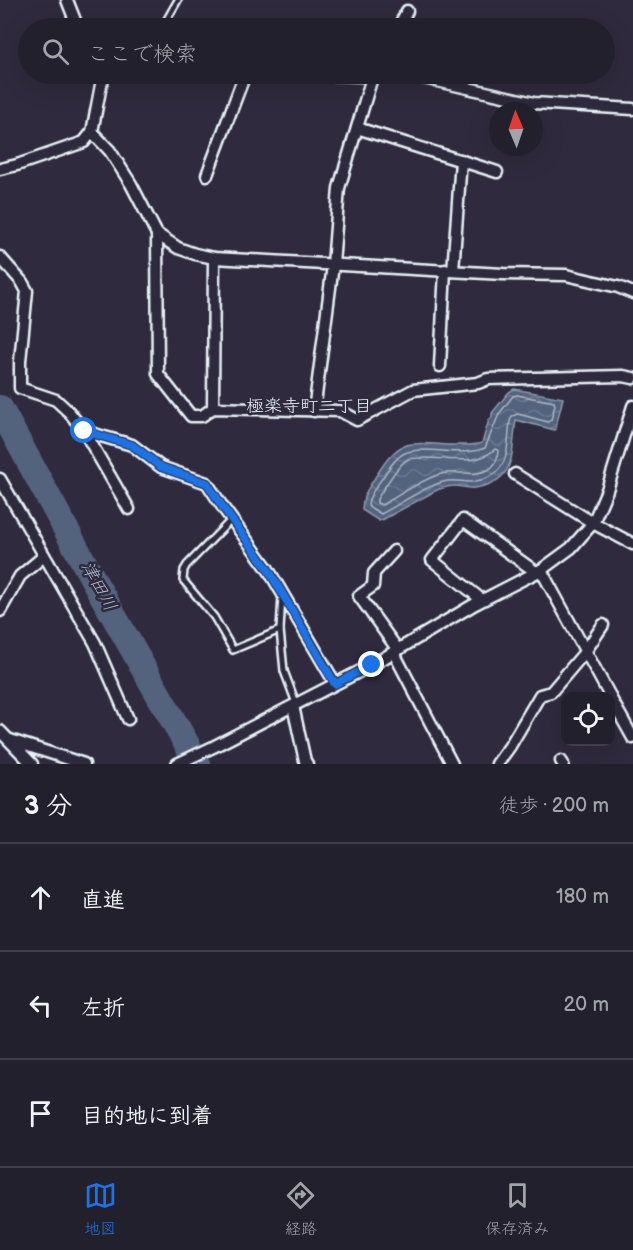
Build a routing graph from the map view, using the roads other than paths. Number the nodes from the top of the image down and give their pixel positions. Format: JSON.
{"nodes":[{"id":1,"x":67,"y":0,"type":"edge"},
{"id":2,"x":177,"y":0,"type":"edge"},
{"id":3,"x":407,"y":11,"type":"dead end"},
{"id":4,"x":74,"y":18,"type":"edge"},
{"id":5,"x":167,"y":18,"type":"edge"},
{"id":6,"x":403,"y":18,"type":"edge"},
{"id":7,"x":101,"y":84,"type":"edge"},
{"id":8,"x":241,"y":84,"type":"edge"},
{"id":9,"x":370,"y":84,"type":"edge"},
{"id":10,"x":449,"y":84,"type":"edge"},
{"id":11,"x":633,"y":109,"type":"edge"},
{"id":12,"x":357,"y":128,"type":"junction"},
{"id":13,"x":92,"y":132,"type":"junction"},
{"id":14,"x":461,"y":160,"type":"junction"},
{"id":15,"x":0,"y":169,"type":"edge"},
{"id":16,"x":497,"y":172,"type":"dead end"},
{"id":17,"x":207,"y":175,"type":"dead end"},
{"id":18,"x":157,"y":234,"type":"junction"},
{"id":19,"x":0,"y":257,"type":"edge"},
{"id":20,"x":214,"y":258,"type":"junction"},
{"id":21,"x":333,"y":265,"type":"junction"},
{"id":22,"x":449,"y":270,"type":"junction"},
{"id":23,"x":633,"y":293,"type":"edge"},
{"id":24,"x":440,"y":366,"type":"dead end"},
{"id":25,"x":633,"y":378,"type":"edge"},
{"id":26,"x":633,"y":406,"type":"edge"},
{"id":27,"x":213,"y":408,"type":"junction"},
{"id":28,"x":314,"y":411,"type":"junction"},
{"id":29,"x":84,"y":431,"type":"junction"},
{"id":30,"x":515,"y":474,"type":"dead end"},
{"id":31,"x":0,"y":479,"type":"edge"},
{"id":32,"x":129,"y":509,"type":"dead end"},
{"id":33,"x":231,"y":519,"type":"junction"},
{"id":34,"x":593,"y":523,"type":"junction"},
{"id":35,"x":633,"y":544,"type":"edge"},
{"id":36,"x":394,"y":551,"type":"dead end"},
{"id":37,"x":44,"y":556,"type":"junction"},
{"id":38,"x":538,"y":571,"type":"junction"},
{"id":39,"x":282,"y":594,"type":"junction"},
{"id":40,"x":482,"y":600,"type":"junction"},
{"id":41,"x":0,"y":611,"type":"edge"},
{"id":42,"x":603,"y":625,"type":"dead end"},
{"id":43,"x":280,"y":630,"type":"junction"},
{"id":44,"x":396,"y":651,"type":"junction"},
{"id":45,"x":585,"y":652,"type":"junction"},
{"id":46,"x":335,"y":684,"type":"junction"},
{"id":47,"x":607,"y":692,"type":"edge"},
{"id":48,"x":295,"y":705,"type":"junction"},
{"id":49,"x":615,"y":706,"type":"edge"},
{"id":50,"x":128,"y":719,"type":"dead end"},
{"id":51,"x":0,"y":730,"type":"edge"},
{"id":52,"x":633,"y":738,"type":"edge"},
{"id":53,"x":10,"y":740,"type":"junction"},
{"id":54,"x":32,"y":764,"type":"edge"},
{"id":55,"x":84,"y":764,"type":"edge"},
{"id":56,"x":177,"y":764,"type":"edge"},
{"id":57,"x":307,"y":764,"type":"edge"},
{"id":58,"x":452,"y":764,"type":"edge"},
{"id":59,"x":497,"y":764,"type":"edge"}],
"edges":[{"from":1,"to":4,"type":"street"},
{"from":2,"to":5,"type":"lane"},
{"from":3,"to":6,"type":"street"},
{"from":7,"to":13,"type":"street"},
{"from":8,"to":17,"type":"street"},
{"from":9,"to":12,"type":"street"},
{"from":10,"to":11,"type":"street"},
{"from":12,"to":14,"type":"street"},
{"from":12,"to":21,"type":"street"},
{"from":13,"to":15,"type":"street"},
{"from":13,"to":18,"type":"street"},
{"from":14,"to":16,"type":"street"},
{"from":14,"to":22,"type":"street"},
{"from":18,"to":20,"type":"street"},
{"from":18,"to":27,"type":"street"},
{"from":19,"to":29,"type":"street"},
{"from":20,"to":21,"type":"street"},
{"from":20,"to":27,"type":"street"},
{"from":21,"to":22,"type":"street"},
{"from":21,"to":28,"type":"street"},
{"from":22,"to":23,"type":"street"},
{"from":22,"to":24,"type":"street"},
{"from":25,"to":28,"type":"street"},
{"from":26,"to":34,"type":"street"},
{"from":27,"to":28,"type":"street"},
{"from":29,"to":32,"type":"street"},
{"from":29,"to":33,"type":"street"},
{"from":30,"to":34,"type":"street"},
{"from":31,"to":37,"type":"street"},
{"from":33,"to":39,"type":"street"},
{"from":33,"to":43,"type":"lane"},
{"from":34,"to":35,"type":"street"},
{"from":34,"to":38,"type":"street"},
{"from":36,"to":44,"type":"street"},
{"from":37,"to":41,"type":"street"},
{"from":37,"to":50,"type":"street"},
{"from":38,"to":40,"type":"street"},
{"from":38,"to":40,"type":"street"},
{"from":38,"to":45,"type":"street"},
{"from":39,"to":43,"type":"lane"},
{"from":39,"to":46,"type":"street"},
{"from":40,"to":44,"type":"street"},
{"from":42,"to":45,"type":"street"},
{"from":43,"to":48,"type":"lane"},
{"from":44,"to":46,"type":"street"},
{"from":44,"to":58,"type":"street"},
{"from":45,"to":47,"type":"street"},
{"from":45,"to":59,"type":"street"},
{"from":46,"to":48,"type":"street"},
{"from":48,"to":56,"type":"street"},
{"from":48,"to":57,"type":"street"},
{"from":49,"to":52,"type":"street"},
{"from":51,"to":53,"type":"street"},
{"from":53,"to":54,"type":"street"},
{"from":53,"to":55,"type":"street"}]}
